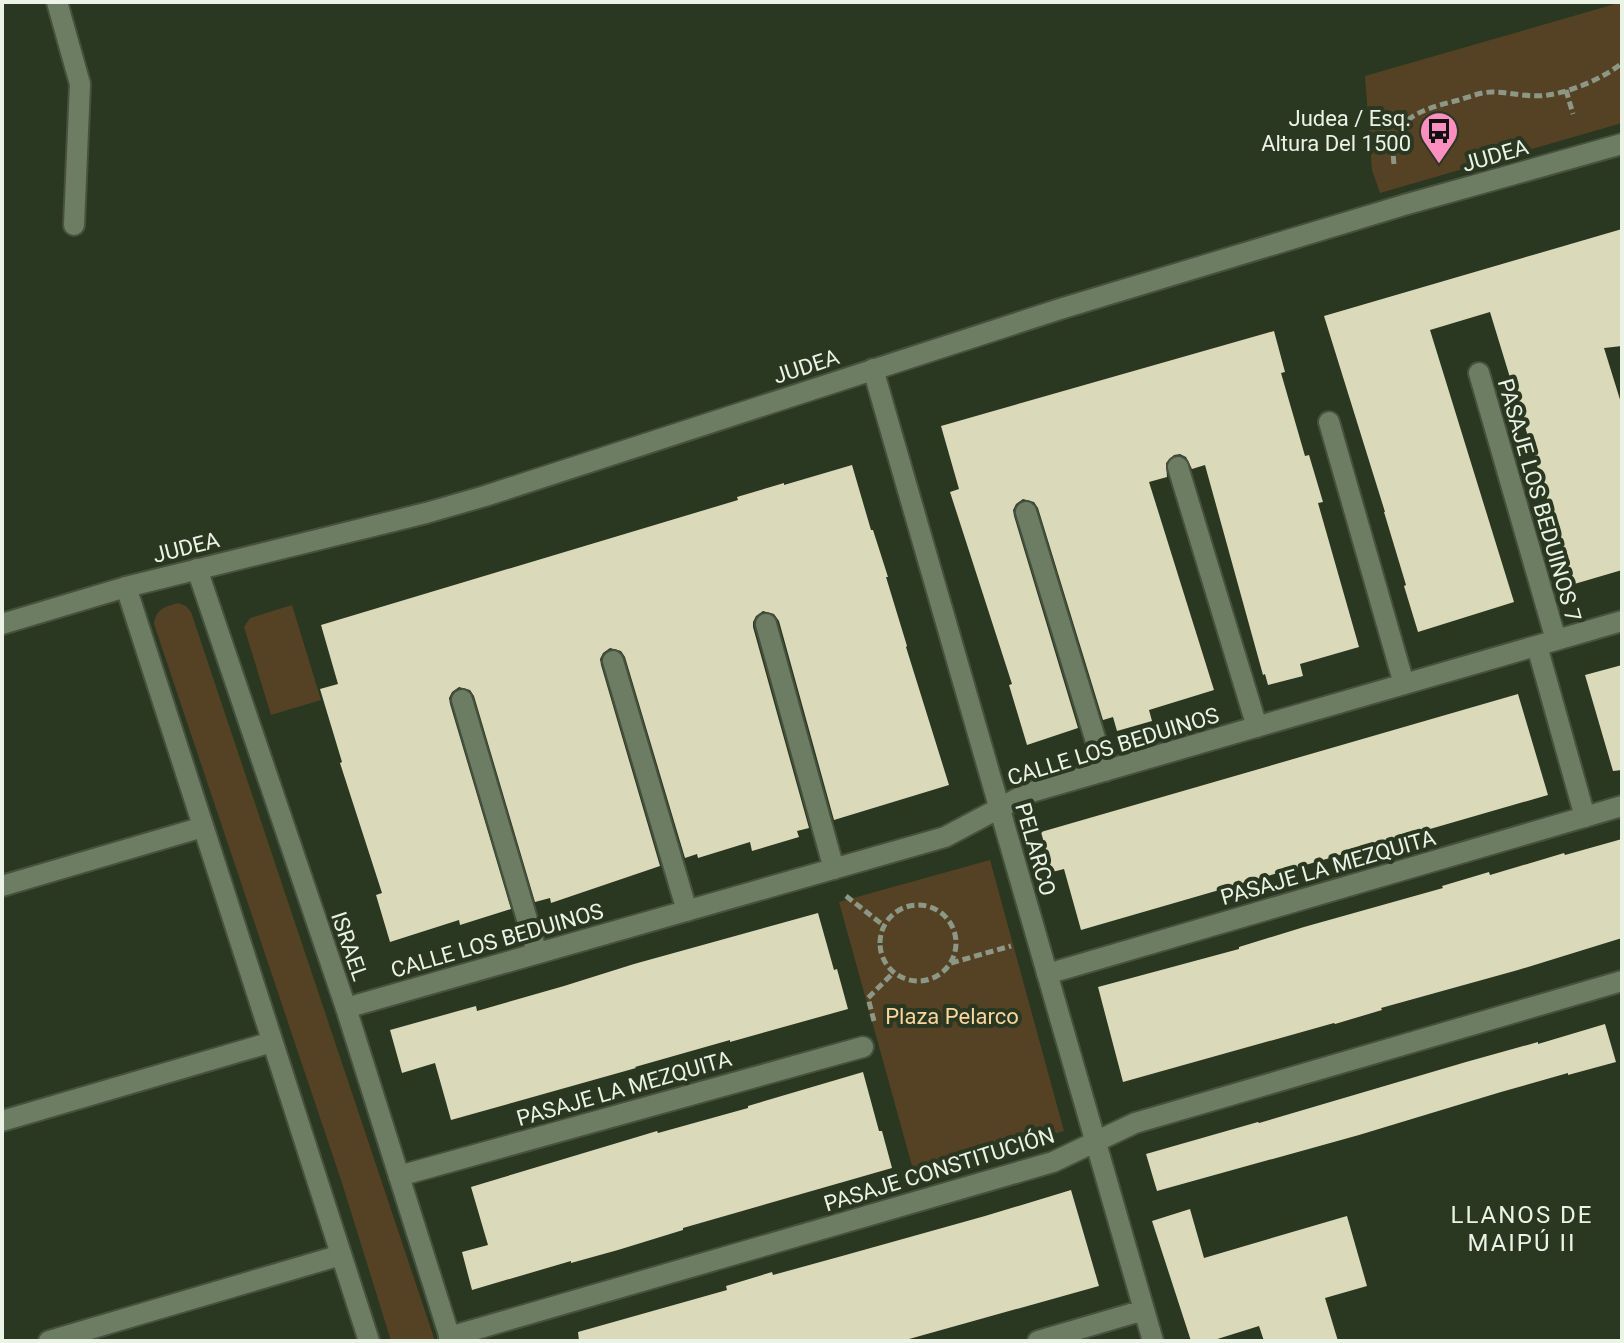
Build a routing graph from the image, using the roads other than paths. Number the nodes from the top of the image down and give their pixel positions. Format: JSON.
{"nodes":[{"id":1,"x":57,"y":2,"type":"edge"},
{"id":2,"x":1622,"y":144,"type":"edge"},
{"id":3,"x":74,"y":225,"type":"dead end"},
{"id":4,"x":873,"y":369,"type":"junction"},
{"id":5,"x":1479,"y":373,"type":"dead end"},
{"id":6,"x":1329,"y":422,"type":"dead end"},
{"id":7,"x":1178,"y":467,"type":"dead end"},
{"id":8,"x":1026,"y":512,"type":"dead end"},
{"id":9,"x":197,"y":569,"type":"junction"},
{"id":10,"x":126,"y":587,"type":"junction"},
{"id":11,"x":1622,"y":621,"type":"edge"},
{"id":12,"x":2,"y":624,"type":"edge"},
{"id":13,"x":766,"y":624,"type":"dead end"},
{"id":14,"x":1546,"y":643,"type":"junction"},
{"id":15,"x":613,"y":661,"type":"dead end"},
{"id":16,"x":1404,"y":684,"type":"junction"},
{"id":17,"x":462,"y":700,"type":"dead end"},
{"id":18,"x":1257,"y":727,"type":"junction"},
{"id":19,"x":1105,"y":771,"type":"junction"},
{"id":20,"x":1622,"y":806,"type":"edge"},
{"id":21,"x":1000,"y":808,"type":"junction"},
{"id":22,"x":1585,"y":817,"type":"junction"},
{"id":23,"x":203,"y":827,"type":"junction"},
{"id":24,"x":826,"y":871,"type":"junction"},
{"id":25,"x":2,"y":886,"type":"edge"},
{"id":26,"x":687,"y":911,"type":"junction"},
{"id":27,"x":537,"y":953,"type":"junction"},
{"id":28,"x":1047,"y":974,"type":"junction"},
{"id":29,"x":1622,"y":981,"type":"edge"},
{"id":30,"x":346,"y":1008,"type":"junction"},
{"id":31,"x":272,"y":1042,"type":"junction"},
{"id":32,"x":863,"y":1047,"type":"road end"},
{"id":33,"x":2,"y":1121,"type":"edge"},
{"id":34,"x":1095,"y":1142,"type":"junction"},
{"id":35,"x":399,"y":1176,"type":"junction"},
{"id":36,"x":341,"y":1255,"type":"junction"},
{"id":37,"x":1144,"y":1310,"type":"junction"},
{"id":38,"x":450,"y":1339,"type":"edge"},
{"id":39,"x":49,"y":1341,"type":"edge"},
{"id":40,"x":369,"y":1341,"type":"edge"},
{"id":41,"x":1038,"y":1341,"type":"edge"},
{"id":42,"x":1153,"y":1341,"type":"edge"}],
"edges":[{"from":1,"to":3,"type":"street"},
{"from":2,"to":4,"type":"street","name":"JUDEA"},
{"from":4,"to":9,"type":"street","name":"JUDEA"},
{"from":4,"to":21,"type":"street","name":"PELARCO"},
{"from":5,"to":14,"type":"street","name":"PASAJE LOS BEDUINOS 7"},
{"from":6,"to":16,"type":"street"},
{"from":7,"to":18,"type":"street"},
{"from":8,"to":19,"type":"street"},
{"from":9,"to":10,"type":"street","name":"JUDEA"},
{"from":9,"to":30,"type":"street","name":"ISRAEL"},
{"from":10,"to":12,"type":"street","name":"JUDEA"},
{"from":10,"to":23,"type":"street"},
{"from":11,"to":14,"type":"street","name":"CALLE LOS BEDUINOS"},
{"from":13,"to":24,"type":"street"},
{"from":14,"to":16,"type":"street","name":"CALLE LOS BEDUINOS"},
{"from":14,"to":22,"type":"street","name":"PASAJE LOS BEDUINOS 7"},
{"from":15,"to":26,"type":"street"},
{"from":16,"to":18,"type":"street","name":"CALLE LOS BEDUINOS"},
{"from":17,"to":27,"type":"street"},
{"from":18,"to":19,"type":"street","name":"CALLE LOS BEDUINOS"},
{"from":19,"to":21,"type":"street","name":"CALLE LOS BEDUINOS"},
{"from":20,"to":22,"type":"street","name":"PASAJE LA MEZQUITA"},
{"from":21,"to":24,"type":"street","name":"CALLE LOS BEDUINOS"},
{"from":21,"to":28,"type":"street","name":"PELARCO"},
{"from":22,"to":28,"type":"street","name":"PASAJE LA MEZQUITA"},
{"from":23,"to":25,"type":"street"},
{"from":23,"to":31,"type":"street"},
{"from":24,"to":26,"type":"street","name":"CALLE LOS BEDUINOS"},
{"from":26,"to":27,"type":"street","name":"CALLE LOS BEDUINOS"},
{"from":27,"to":30,"type":"street","name":"CALLE LOS BEDUINOS"},
{"from":28,"to":34,"type":"street","name":"PELARCO"},
{"from":29,"to":34,"type":"street","name":"PASAJE CONSTITUCIÓN"},
{"from":30,"to":35,"type":"street","name":"ISRAEL"},
{"from":31,"to":33,"type":"street"},
{"from":31,"to":36,"type":"street"},
{"from":32,"to":35,"type":"street","name":"PASAJE LA MEZQUITA"},
{"from":34,"to":37,"type":"street","name":"PELARCO"},
{"from":34,"to":38,"type":"street","name":"PASAJE CONSTITUCIÓN"},
{"from":35,"to":38,"type":"street","name":"ISRAEL"},
{"from":36,"to":39,"type":"street"},
{"from":36,"to":40,"type":"street"},
{"from":37,"to":41,"type":"street"},
{"from":37,"to":42,"type":"street","name":"PELARCO"}]}
